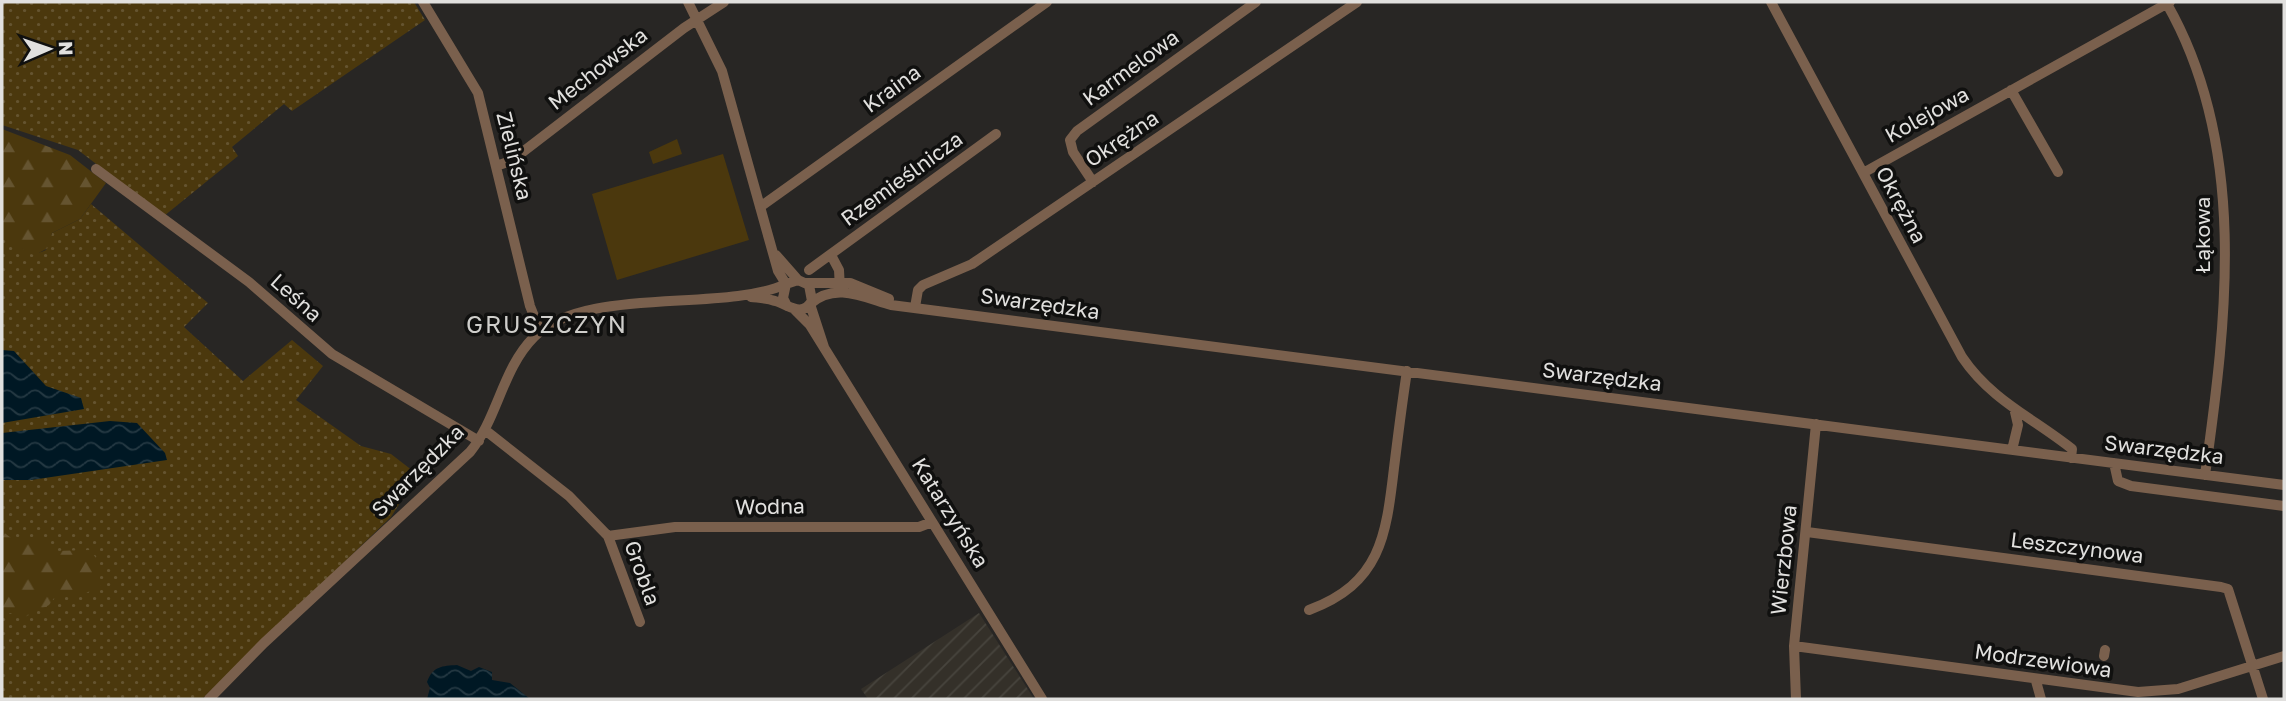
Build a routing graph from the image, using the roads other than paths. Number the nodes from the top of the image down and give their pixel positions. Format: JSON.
{"nodes":[{"id":1,"x":423,"y":2,"type":"edge"},
{"id":2,"x":688,"y":2,"type":"edge"},
{"id":3,"x":724,"y":2,"type":"edge"},
{"id":4,"x":1047,"y":2,"type":"edge"},
{"id":5,"x":1256,"y":2,"type":"edge"},
{"id":6,"x":1357,"y":2,"type":"edge"},
{"id":7,"x":1771,"y":2,"type":"edge"},
{"id":8,"x":2169,"y":3,"type":"edge"},
{"id":9,"x":698,"y":19,"type":"junction"},
{"id":10,"x":2011,"y":90,"type":"junction"},
{"id":11,"x":996,"y":134,"type":"dead end"},
{"id":12,"x":496,"y":166,"type":"junction"},
{"id":13,"x":96,"y":169,"type":"dead end"},
{"id":14,"x":2058,"y":172,"type":"dead end"},
{"id":15,"x":1863,"y":173,"type":"junction"},
{"id":16,"x":1093,"y":182,"type":"junction"},
{"id":17,"x":761,"y":207,"type":"junction"},
{"id":18,"x":775,"y":253,"type":"junction"},
{"id":19,"x":831,"y":255,"type":"junction"},
{"id":20,"x":809,"y":270,"type":"dead end"},
{"id":21,"x":802,"y":281,"type":"junction"},
{"id":22,"x":786,"y":284,"type":"junction"},
{"id":23,"x":840,"y":287,"type":"junction"},
{"id":24,"x":737,"y":295,"type":"junction"},
{"id":25,"x":810,"y":304,"type":"junction"},
{"id":26,"x":915,"y":307,"type":"junction"},
{"id":27,"x":791,"y":308,"type":"junction"},
{"id":28,"x":540,"y":331,"type":"junction"},
{"id":29,"x":824,"y":347,"type":"junction"},
{"id":30,"x":1407,"y":371,"type":"junction"},
{"id":31,"x":2015,"y":412,"type":"junction"},
{"id":32,"x":1816,"y":424,"type":"junction"},
{"id":33,"x":485,"y":430,"type":"junction"},
{"id":34,"x":478,"y":441,"type":"junction"},
{"id":35,"x":2012,"y":450,"type":"junction"},
{"id":36,"x":2071,"y":458,"type":"junction"},
{"id":37,"x":2114,"y":463,"type":"junction"},
{"id":38,"x":2158,"y":469,"type":"junction"},
{"id":39,"x":2205,"y":475,"type":"junction"},
{"id":40,"x":2284,"y":485,"type":"edge"},
{"id":41,"x":2155,"y":489,"type":"junction"},
{"id":42,"x":2284,"y":506,"type":"edge"},
{"id":43,"x":932,"y":522,"type":"junction"},
{"id":44,"x":1807,"y":532,"type":"junction"},
{"id":45,"x":608,"y":536,"type":"junction"},
{"id":46,"x":1309,"y":610,"type":"dead end"},
{"id":47,"x":640,"y":622,"type":"dead end"},
{"id":48,"x":1794,"y":646,"type":"junction"},
{"id":49,"x":2284,"y":656,"type":"edge"},
{"id":50,"x":2253,"y":666,"type":"junction"},
{"id":51,"x":2036,"y":681,"type":"junction"},
{"id":52,"x":209,"y":699,"type":"edge"},
{"id":53,"x":1042,"y":699,"type":"edge"},
{"id":54,"x":1796,"y":699,"type":"edge"},
{"id":55,"x":2041,"y":699,"type":"edge"},
{"id":56,"x":2263,"y":699,"type":"edge"}],
"edges":[{"from":1,"to":12,"type":"street","name":"Zielińska"},
{"from":2,"to":9,"type":"street"},
{"from":3,"to":9,"type":"street","name":"Mechowska"},
{"from":4,"to":17,"type":"street","name":"Kraina"},
{"from":5,"to":16,"type":"street","name":"Karmelowa"},
{"from":6,"to":16,"type":"street","name":"Okrężna"},
{"from":7,"to":15,"type":"street","name":"Okrężna"},
{"from":8,"to":10,"type":"street","name":"Kolejowa"},
{"from":8,"to":39,"type":"street","name":"Łąkowa"},
{"from":9,"to":12,"type":"street","name":"Mechowska"},
{"from":9,"to":17,"type":"street"},
{"from":10,"to":14,"type":"street"},
{"from":10,"to":15,"type":"street","name":"Kolejowa"},
{"from":11,"to":19,"type":"street","name":"Rzemieślnicza"},
{"from":12,"to":28,"type":"street","name":"Zielińska"},
{"from":13,"to":34,"type":"street","name":"Leśna"},
{"from":15,"to":31,"type":"street","name":"Okrężna"},
{"from":16,"to":26,"type":"street","name":"Okrężna"},
{"from":17,"to":18,"type":"street"},
{"from":18,"to":21,"type":"street"},
{"from":18,"to":22,"type":"street"},
{"from":19,"to":20,"type":"street","name":"Rzemieślnicza"},
{"from":19,"to":23,"type":"street","name":"Rzemieślnicza"},
{"from":21,"to":22,"type":"street"},
{"from":21,"to":23,"type":"street","name":"Swarzędzka"},
{"from":21,"to":25,"type":"street"},
{"from":22,"to":24,"type":"street","name":"Swarzędzka"},
{"from":22,"to":27,"type":"street"},
{"from":23,"to":25,"type":"street"},
{"from":23,"to":26,"type":"street","name":"Swarzędzka"},
{"from":24,"to":27,"type":"street","name":"Swarzędzka"},
{"from":24,"to":28,"type":"street","name":"Swarzędzka"},
{"from":25,"to":27,"type":"street"},
{"from":25,"to":29,"type":"street","name":"Katarzyńska"},
{"from":26,"to":30,"type":"street","name":"Swarzędzka"},
{"from":27,"to":29,"type":"street","name":"Katarzyńska"},
{"from":28,"to":33,"type":"street","name":"Swarzędzka"},
{"from":29,"to":43,"type":"street","name":"Katarzyńska"},
{"from":30,"to":32,"type":"street","name":"Swarzędzka"},
{"from":30,"to":46,"type":"street"},
{"from":31,"to":35,"type":"street"},
{"from":31,"to":36,"type":"street","name":"Okrężna"},
{"from":32,"to":35,"type":"street","name":"Swarzędzka"},
{"from":32,"to":44,"type":"street","name":"Wierzbowa"},
{"from":33,"to":34,"type":"street","name":"Swarzędzka"},
{"from":33,"to":45,"type":"street"},
{"from":34,"to":52,"type":"street","name":"Swarzędzka"},
{"from":35,"to":36,"type":"street","name":"Swarzędzka"},
{"from":36,"to":37,"type":"street","name":"Swarzędzka"},
{"from":37,"to":38,"type":"street","name":"Swarzędzka"},
{"from":37,"to":41,"type":"street"},
{"from":38,"to":39,"type":"street","name":"Swarzędzka"},
{"from":38,"to":41,"type":"street"},
{"from":39,"to":40,"type":"street","name":"Swarzędzka"},
{"from":41,"to":42,"type":"street"},
{"from":43,"to":45,"type":"street","name":"Wodna"},
{"from":43,"to":53,"type":"street","name":"Katarzyńska"},
{"from":44,"to":48,"type":"street","name":"Wierzbowa"},
{"from":44,"to":50,"type":"street","name":"Leszczynowa"},
{"from":45,"to":47,"type":"street","name":"Grobla"},
{"from":48,"to":51,"type":"street","name":"Modrzewiowa"},
{"from":48,"to":54,"type":"street","name":"Wierzbowa"},
{"from":49,"to":50,"type":"street","name":"Modrzewiowa"},
{"from":50,"to":51,"type":"street","name":"Modrzewiowa"},
{"from":50,"to":56,"type":"street","name":"Leszczynowa"},
{"from":51,"to":55,"type":"street"}]}
